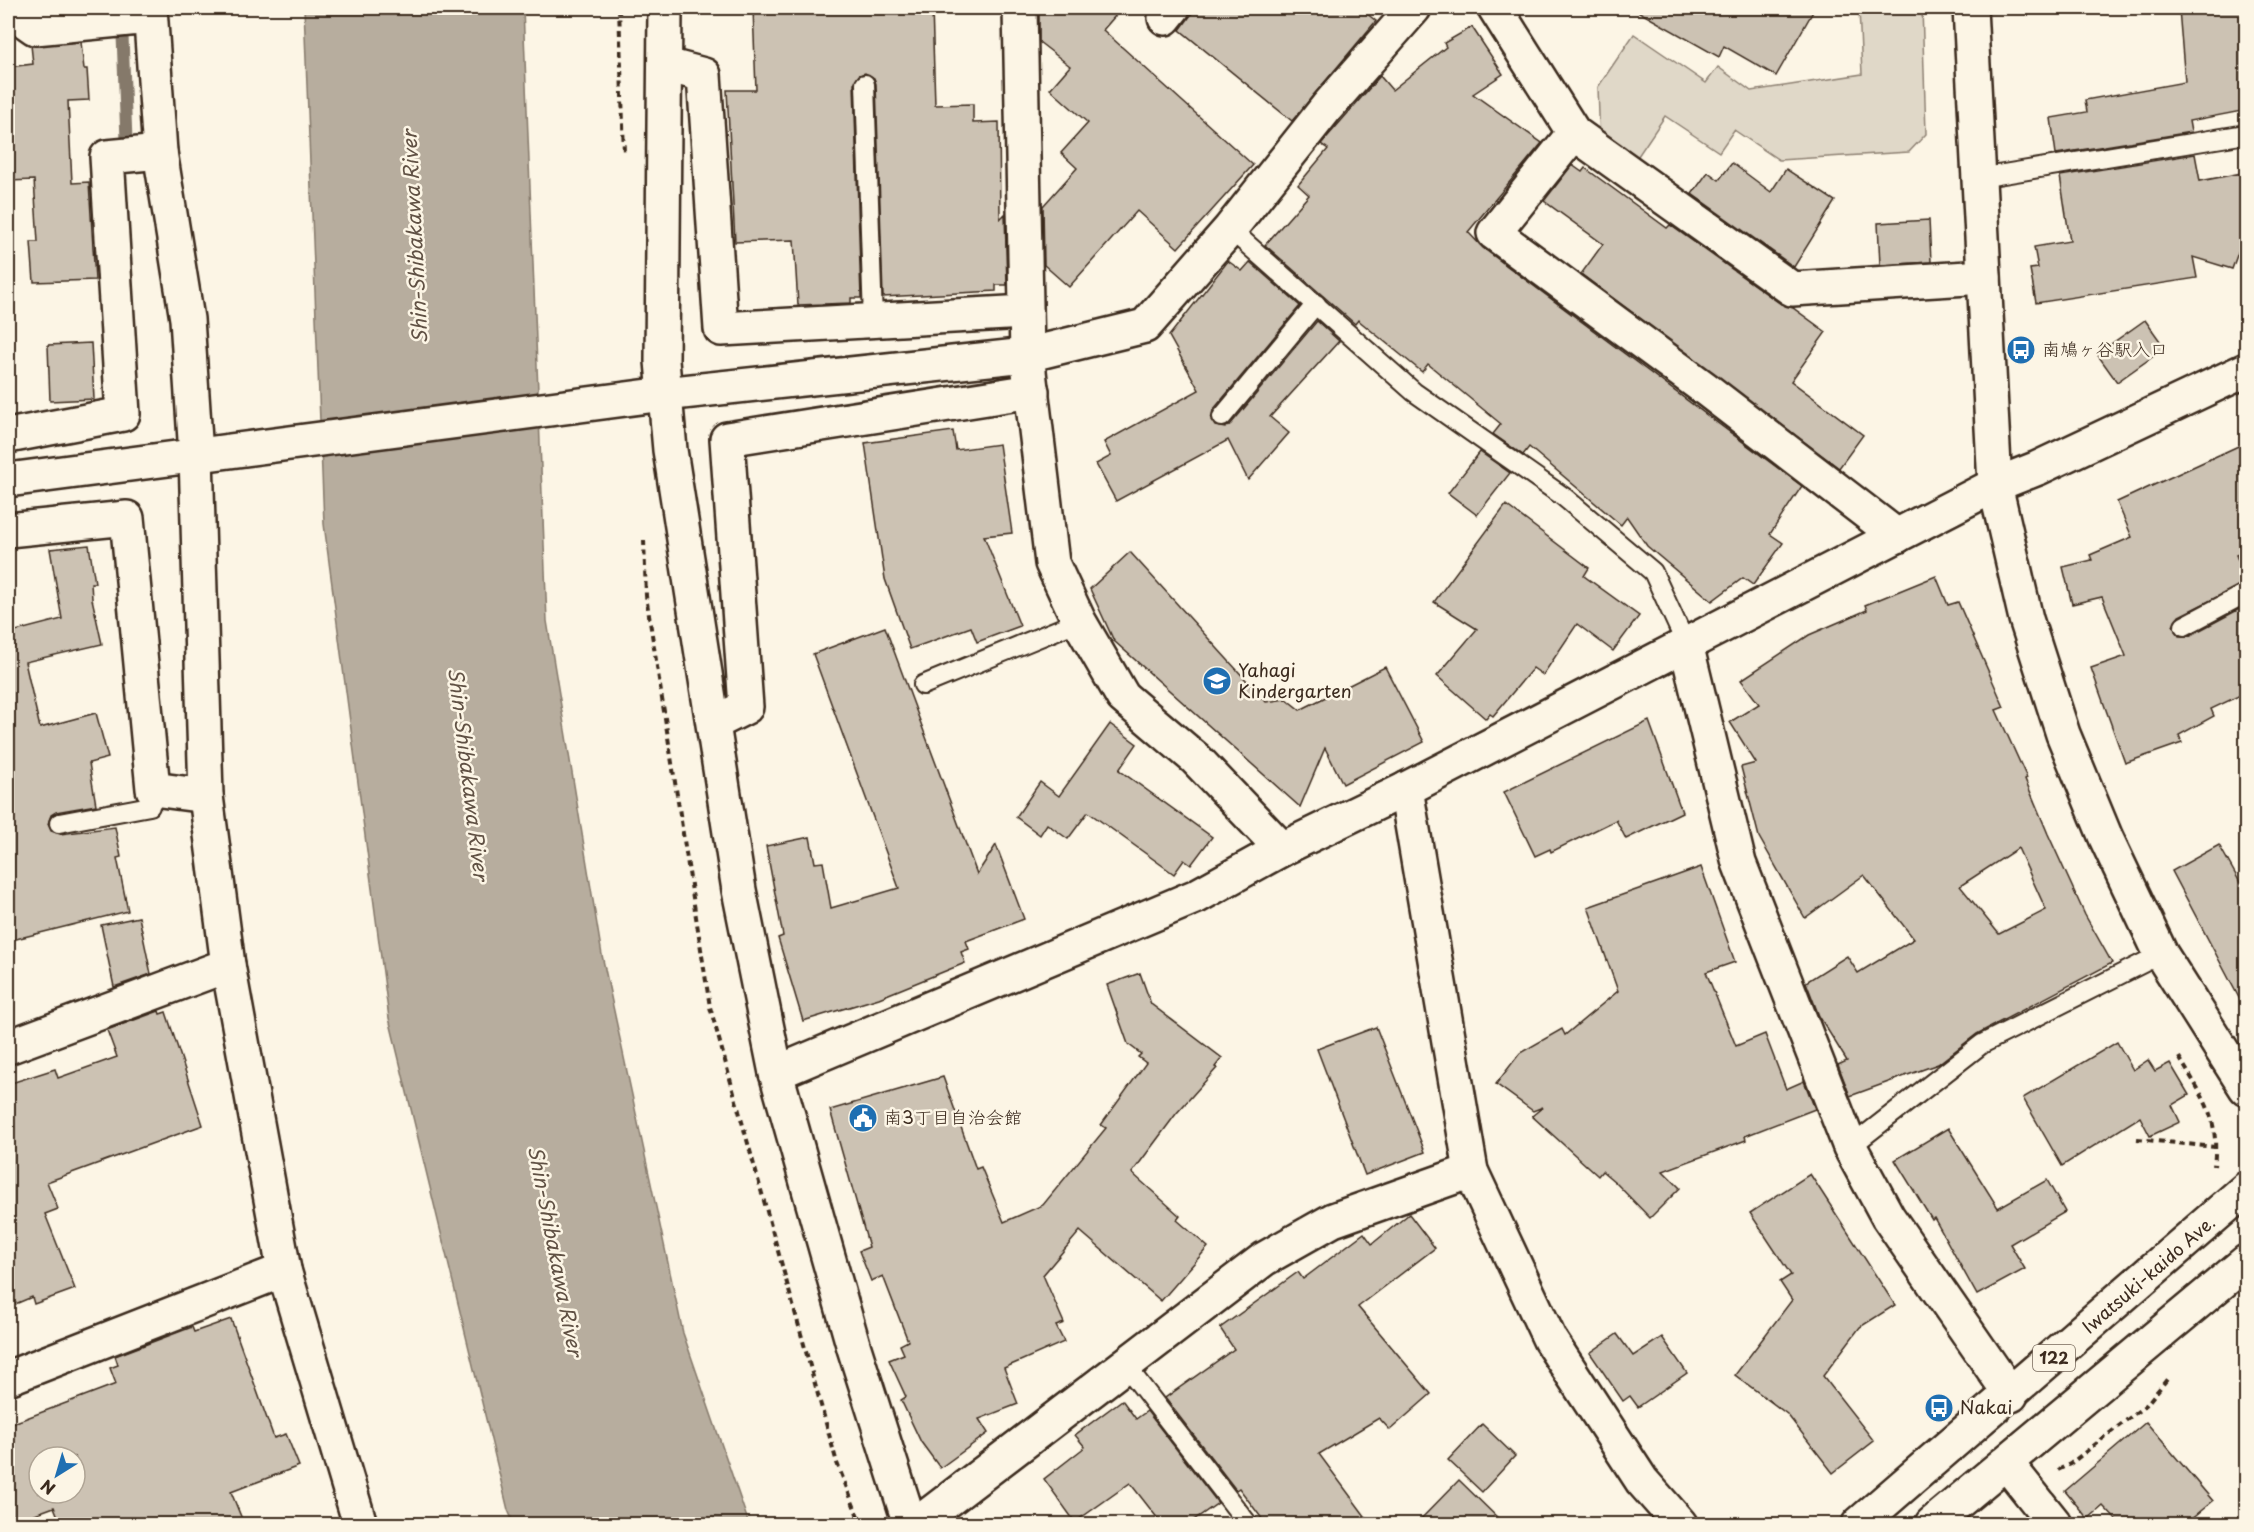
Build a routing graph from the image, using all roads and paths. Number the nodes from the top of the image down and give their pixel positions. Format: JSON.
{"nodes":[{"id":1,"x":665,"y":8,"type":"edge"},
{"id":2,"x":1020,"y":8,"type":"edge"},
{"id":3,"x":1414,"y":8,"type":"edge"},
{"id":4,"x":1495,"y":8,"type":"edge"},
{"id":5,"x":1970,"y":8,"type":"edge"},
{"id":6,"x":8,"y":9,"type":"edge"},
{"id":7,"x":150,"y":12,"type":"edge"},
{"id":8,"x":666,"y":64,"type":"junction"},
{"id":9,"x":865,"y":84,"type":"dead end"},
{"id":10,"x":1574,"y":133,"type":"junction"},
{"id":11,"x":2247,"y":134,"type":"edge"},
{"id":12,"x":160,"y":152,"type":"junction"},
{"id":13,"x":1979,"y":178,"type":"junction"},
{"id":14,"x":1230,"y":229,"type":"junction"},
{"id":15,"x":1984,"y":277,"type":"junction"},
{"id":16,"x":1316,"y":304,"type":"junction"},
{"id":17,"x":1026,"y":312,"type":"junction"},
{"id":18,"x":873,"y":320,"type":"junction"},
{"id":19,"x":1027,"y":355,"type":"junction"},
{"id":20,"x":2247,"y":370,"type":"edge"},
{"id":21,"x":1032,"y":391,"type":"junction"},
{"id":22,"x":664,"y":394,"type":"junction"},
{"id":23,"x":1222,"y":417,"type":"dead end"},
{"id":24,"x":8,"y":436,"type":"edge"},
{"id":25,"x":196,"y":455,"type":"junction"},
{"id":26,"x":8,"y":480,"type":"edge"},
{"id":27,"x":1995,"y":485,"type":"junction"},
{"id":28,"x":8,"y":530,"type":"edge"},
{"id":29,"x":1897,"y":536,"type":"junction"},
{"id":30,"x":2247,"y":593,"type":"edge"},
{"id":31,"x":1079,"y":621,"type":"junction"},
{"id":32,"x":2184,"y":627,"type":"dead end"},
{"id":33,"x":1686,"y":644,"type":"junction"},
{"id":34,"x":923,"y":685,"type":"dead end"},
{"id":35,"x":714,"y":723,"type":"junction"},
{"id":36,"x":153,"y":789,"type":"junction"},
{"id":37,"x":1406,"y":789,"type":"junction"},
{"id":38,"x":206,"y":796,"type":"junction"},
{"id":39,"x":59,"y":823,"type":"dead end"},
{"id":40,"x":1282,"y":849,"type":"junction"},
{"id":41,"x":2161,"y":954,"type":"junction"},
{"id":42,"x":228,"y":965,"type":"junction"},
{"id":43,"x":8,"y":1047,"type":"edge"},
{"id":44,"x":776,"y":1073,"type":"junction"},
{"id":45,"x":2247,"y":1088,"type":"edge"},
{"id":46,"x":2137,"y":1138,"type":"dead end"},
{"id":47,"x":1850,"y":1147,"type":"junction"},
{"id":48,"x":2215,"y":1148,"type":"dead end"},
{"id":49,"x":1471,"y":1171,"type":"junction"},
{"id":50,"x":2247,"y":1189,"type":"edge"},
{"id":51,"x":2247,"y":1262,"type":"edge"},
{"id":52,"x":284,"y":1270,"type":"junction"},
{"id":53,"x":1126,"y":1366,"type":"junction"},
{"id":54,"x":2173,"y":1372,"type":"dead end"},
{"id":55,"x":8,"y":1378,"type":"edge"},
{"id":56,"x":2012,"y":1395,"type":"junction"},
{"id":57,"x":2007,"y":1464,"type":"junction"},
{"id":58,"x":2055,"y":1472,"type":"dead end"},
{"id":59,"x":360,"y":1524,"type":"edge"},
{"id":60,"x":910,"y":1524,"type":"edge"},
{"id":61,"x":917,"y":1524,"type":"edge"},
{"id":62,"x":1248,"y":1524,"type":"edge"},
{"id":63,"x":1680,"y":1524,"type":"edge"},
{"id":64,"x":1860,"y":1524,"type":"edge"},
{"id":65,"x":1932,"y":1524,"type":"edge"},
{"id":66,"x":2055,"y":1524,"type":"edge"}],
"edges":[{"from":1,"to":8,"type":"main road"},
{"from":2,"to":17,"type":"main road"},
{"from":3,"to":14,"type":"main road"},
{"from":4,"to":10,"type":"main road"},
{"from":5,"to":13,"type":"main road"},
{"from":6,"to":7,"type":"main road"},
{"from":7,"to":12,"type":"main road"},
{"from":8,"to":18,"type":"main road"},
{"from":8,"to":22,"type":"main road"},
{"from":9,"to":18,"type":"lane"},
{"from":10,"to":15,"type":"main road"},
{"from":10,"to":29,"type":"main road"},
{"from":11,"to":13,"type":"lane"},
{"from":12,"to":24,"type":"main road"},
{"from":12,"to":25,"type":"main road"},
{"from":13,"to":15,"type":"main road"},
{"from":14,"to":16,"type":"lane"},
{"from":14,"to":19,"type":"main road"},
{"from":15,"to":27,"type":"main road"},
{"from":16,"to":23,"type":"lane"},
{"from":16,"to":33,"type":"lane"},
{"from":17,"to":18,"type":"main road"},
{"from":17,"to":19,"type":"main road"},
{"from":19,"to":21,"type":"main road"},
{"from":19,"to":22,"type":"main road"},
{"from":20,"to":27,"type":"main road"},
{"from":21,"to":31,"type":"main road"},
{"from":21,"to":35,"type":"main road"},
{"from":22,"to":25,"type":"main road"},
{"from":22,"to":35,"type":"main road"},
{"from":25,"to":26,"type":"main road"},
{"from":25,"to":38,"type":"main road"},
{"from":27,"to":29,"type":"main road"},
{"from":27,"to":41,"type":"main road"},
{"from":28,"to":36,"type":"main road"},
{"from":29,"to":33,"type":"main road"},
{"from":30,"to":32,"type":"lane"},
{"from":31,"to":34,"type":"lane"},
{"from":31,"to":40,"type":"main road"},
{"from":33,"to":37,"type":"main road"},
{"from":33,"to":47,"type":"main road"},
{"from":35,"to":44,"type":"main road"},
{"from":36,"to":38,"type":"main road"},
{"from":36,"to":39,"type":"lane"},
{"from":37,"to":40,"type":"main road"},
{"from":37,"to":49,"type":"main road"},
{"from":38,"to":42,"type":"main road"},
{"from":40,"to":44,"type":"main road"},
{"from":41,"to":45,"type":"main road"},
{"from":41,"to":47,"type":"lane"},
{"from":42,"to":43,"type":"main road"},
{"from":42,"to":52,"type":"main road"},
{"from":44,"to":60,"type":"main road"},
{"from":46,"to":48,"type":"path"},
{"from":47,"to":56,"type":"main road"},
{"from":49,"to":53,"type":"main road"},
{"from":49,"to":63,"type":"main road"},
{"from":50,"to":56,"type":"main road","name":"Iwatsuki-kaido Ave.","number":"122"},
{"from":51,"to":57,"type":"main road"},
{"from":52,"to":55,"type":"main road"},
{"from":52,"to":59,"type":"main road"},
{"from":53,"to":61,"type":"main road"},
{"from":53,"to":62,"type":"lane"},
{"from":54,"to":58,"type":"path"},
{"from":56,"to":64,"type":"main road","name":"Iwatsuki-kaido Ave.","number":"122"},
{"from":57,"to":65,"type":"main road"},
{"from":57,"to":66,"type":"main road"}]}
